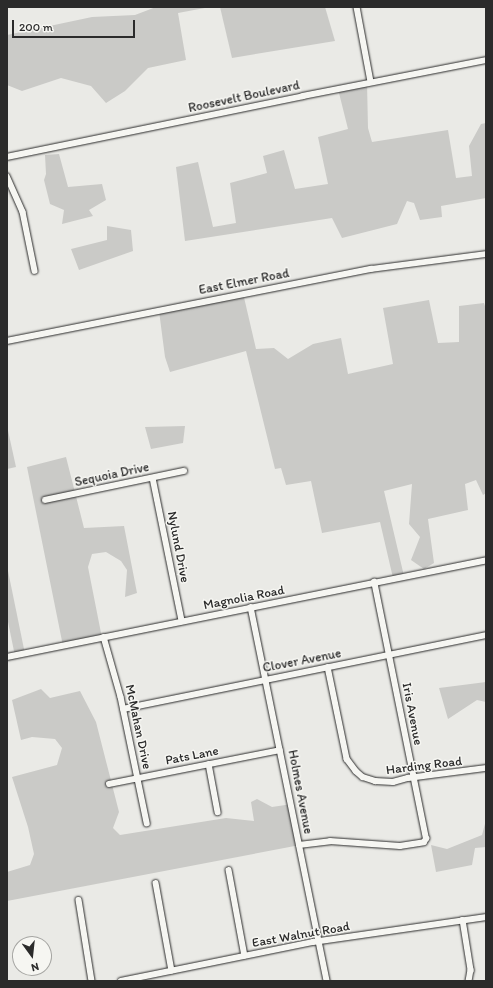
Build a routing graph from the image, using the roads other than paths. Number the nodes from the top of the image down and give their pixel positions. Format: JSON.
{"nodes":[{"id":1,"x":357,"y":7,"type":"edge"},
{"id":2,"x":486,"y":60,"type":"edge"},
{"id":3,"x":371,"y":82,"type":"junction"},
{"id":4,"x":7,"y":157,"type":"edge"},
{"id":5,"x":7,"y":176,"type":"edge"},
{"id":6,"x":486,"y":254,"type":"edge"},
{"id":7,"x":35,"y":271,"type":"dead end"},
{"id":8,"x":7,"y":341,"type":"edge"},
{"id":9,"x":184,"y":471,"type":"dead end"},
{"id":10,"x":153,"y":478,"type":"junction"},
{"id":11,"x":45,"y":500,"type":"dead end"},
{"id":12,"x":486,"y":560,"type":"edge"},
{"id":13,"x":374,"y":582,"type":"junction"},
{"id":14,"x":251,"y":607,"type":"junction"},
{"id":15,"x":182,"y":622,"type":"junction"},
{"id":16,"x":486,"y":635,"type":"edge"},
{"id":17,"x":104,"y":637,"type":"junction"},
{"id":18,"x":389,"y":655,"type":"junction"},
{"id":19,"x":7,"y":657,"type":"edge"},
{"id":20,"x":328,"y":667,"type":"junction"},
{"id":21,"x":266,"y":680,"type":"junction"},
{"id":22,"x":123,"y":709,"type":"junction"},
{"id":23,"x":280,"y":750,"type":"junction"},
{"id":24,"x":209,"y":764,"type":"junction"},
{"id":25,"x":486,"y":768,"type":"edge"},
{"id":26,"x":414,"y":777,"type":"junction"},
{"id":27,"x":138,"y":779,"type":"junction"},
{"id":28,"x":109,"y":784,"type":"dead end"},
{"id":29,"x":218,"y":812,"type":"dead end"},
{"id":30,"x":147,"y":823,"type":"dead end"},
{"id":31,"x":299,"y":845,"type":"junction"},
{"id":32,"x":229,"y":870,"type":"dead end"},
{"id":33,"x":156,"y":883,"type":"dead end"},
{"id":34,"x":79,"y":900,"type":"dead end"},
{"id":35,"x":486,"y":917,"type":"edge"},
{"id":36,"x":463,"y":920,"type":"junction"},
{"id":37,"x":319,"y":941,"type":"junction"},
{"id":38,"x":245,"y":956,"type":"junction"},
{"id":39,"x":172,"y":971,"type":"junction"},
{"id":40,"x":92,"y":981,"type":"edge"},
{"id":41,"x":121,"y":981,"type":"edge"},
{"id":42,"x":327,"y":981,"type":"edge"},
{"id":43,"x":470,"y":981,"type":"edge"}],
"edges":[{"from":1,"to":3,"type":"street"},
{"from":2,"to":3,"type":"street","name":"Roosevelt Boulevard"},
{"from":3,"to":4,"type":"street","name":"Roosevelt Boulevard"},
{"from":5,"to":7,"type":"street"},
{"from":6,"to":8,"type":"street","name":"East Elmer Road"},
{"from":9,"to":10,"type":"street","name":"Sequoia Drive"},
{"from":10,"to":11,"type":"street","name":"Sequoia Drive"},
{"from":10,"to":15,"type":"street","name":"Nylund Drive"},
{"from":12,"to":13,"type":"street","name":"Magnolia Road"},
{"from":13,"to":14,"type":"street","name":"Magnolia Road"},
{"from":13,"to":18,"type":"street","name":"Iris Avenue"},
{"from":14,"to":15,"type":"street","name":"Magnolia Road"},
{"from":14,"to":21,"type":"street","name":"Holmes Avenue"},
{"from":15,"to":17,"type":"street","name":"Magnolia Road"},
{"from":16,"to":18,"type":"street","name":"Clover Avenue"},
{"from":17,"to":19,"type":"street","name":"Magnolia Road"},
{"from":17,"to":22,"type":"street","name":"McMahan Drive"},
{"from":18,"to":20,"type":"street","name":"Clover Avenue"},
{"from":18,"to":26,"type":"street","name":"Iris Avenue"},
{"from":20,"to":21,"type":"street","name":"Clover Avenue"},
{"from":20,"to":26,"type":"street","name":"Harding Road"},
{"from":21,"to":22,"type":"street","name":"Clover Avenue"},
{"from":21,"to":23,"type":"street","name":"Holmes Avenue"},
{"from":22,"to":27,"type":"street","name":"McMahan Drive"},
{"from":23,"to":24,"type":"street","name":"Pats Lane"},
{"from":23,"to":31,"type":"street","name":"Holmes Avenue"},
{"from":24,"to":27,"type":"street","name":"Pats Lane"},
{"from":24,"to":29,"type":"street"},
{"from":25,"to":26,"type":"street","name":"Harding Road"},
{"from":26,"to":31,"type":"street","name":"Iris Avenue"},
{"from":27,"to":28,"type":"street","name":"Pats Lane"},
{"from":27,"to":30,"type":"street","name":"McMahan Drive"},
{"from":31,"to":37,"type":"street","name":"Holmes Avenue"},
{"from":32,"to":38,"type":"street"},
{"from":33,"to":39,"type":"street"},
{"from":34,"to":40,"type":"street"},
{"from":35,"to":36,"type":"street","name":"East Walnut Road"},
{"from":36,"to":37,"type":"street","name":"East Walnut Road"},
{"from":36,"to":43,"type":"street"},
{"from":37,"to":38,"type":"street","name":"East Walnut Road"},
{"from":37,"to":42,"type":"street","name":"Holmes Avenue"},
{"from":38,"to":39,"type":"street","name":"East Walnut Road"},
{"from":39,"to":41,"type":"street","name":"East Walnut Road"}]}
